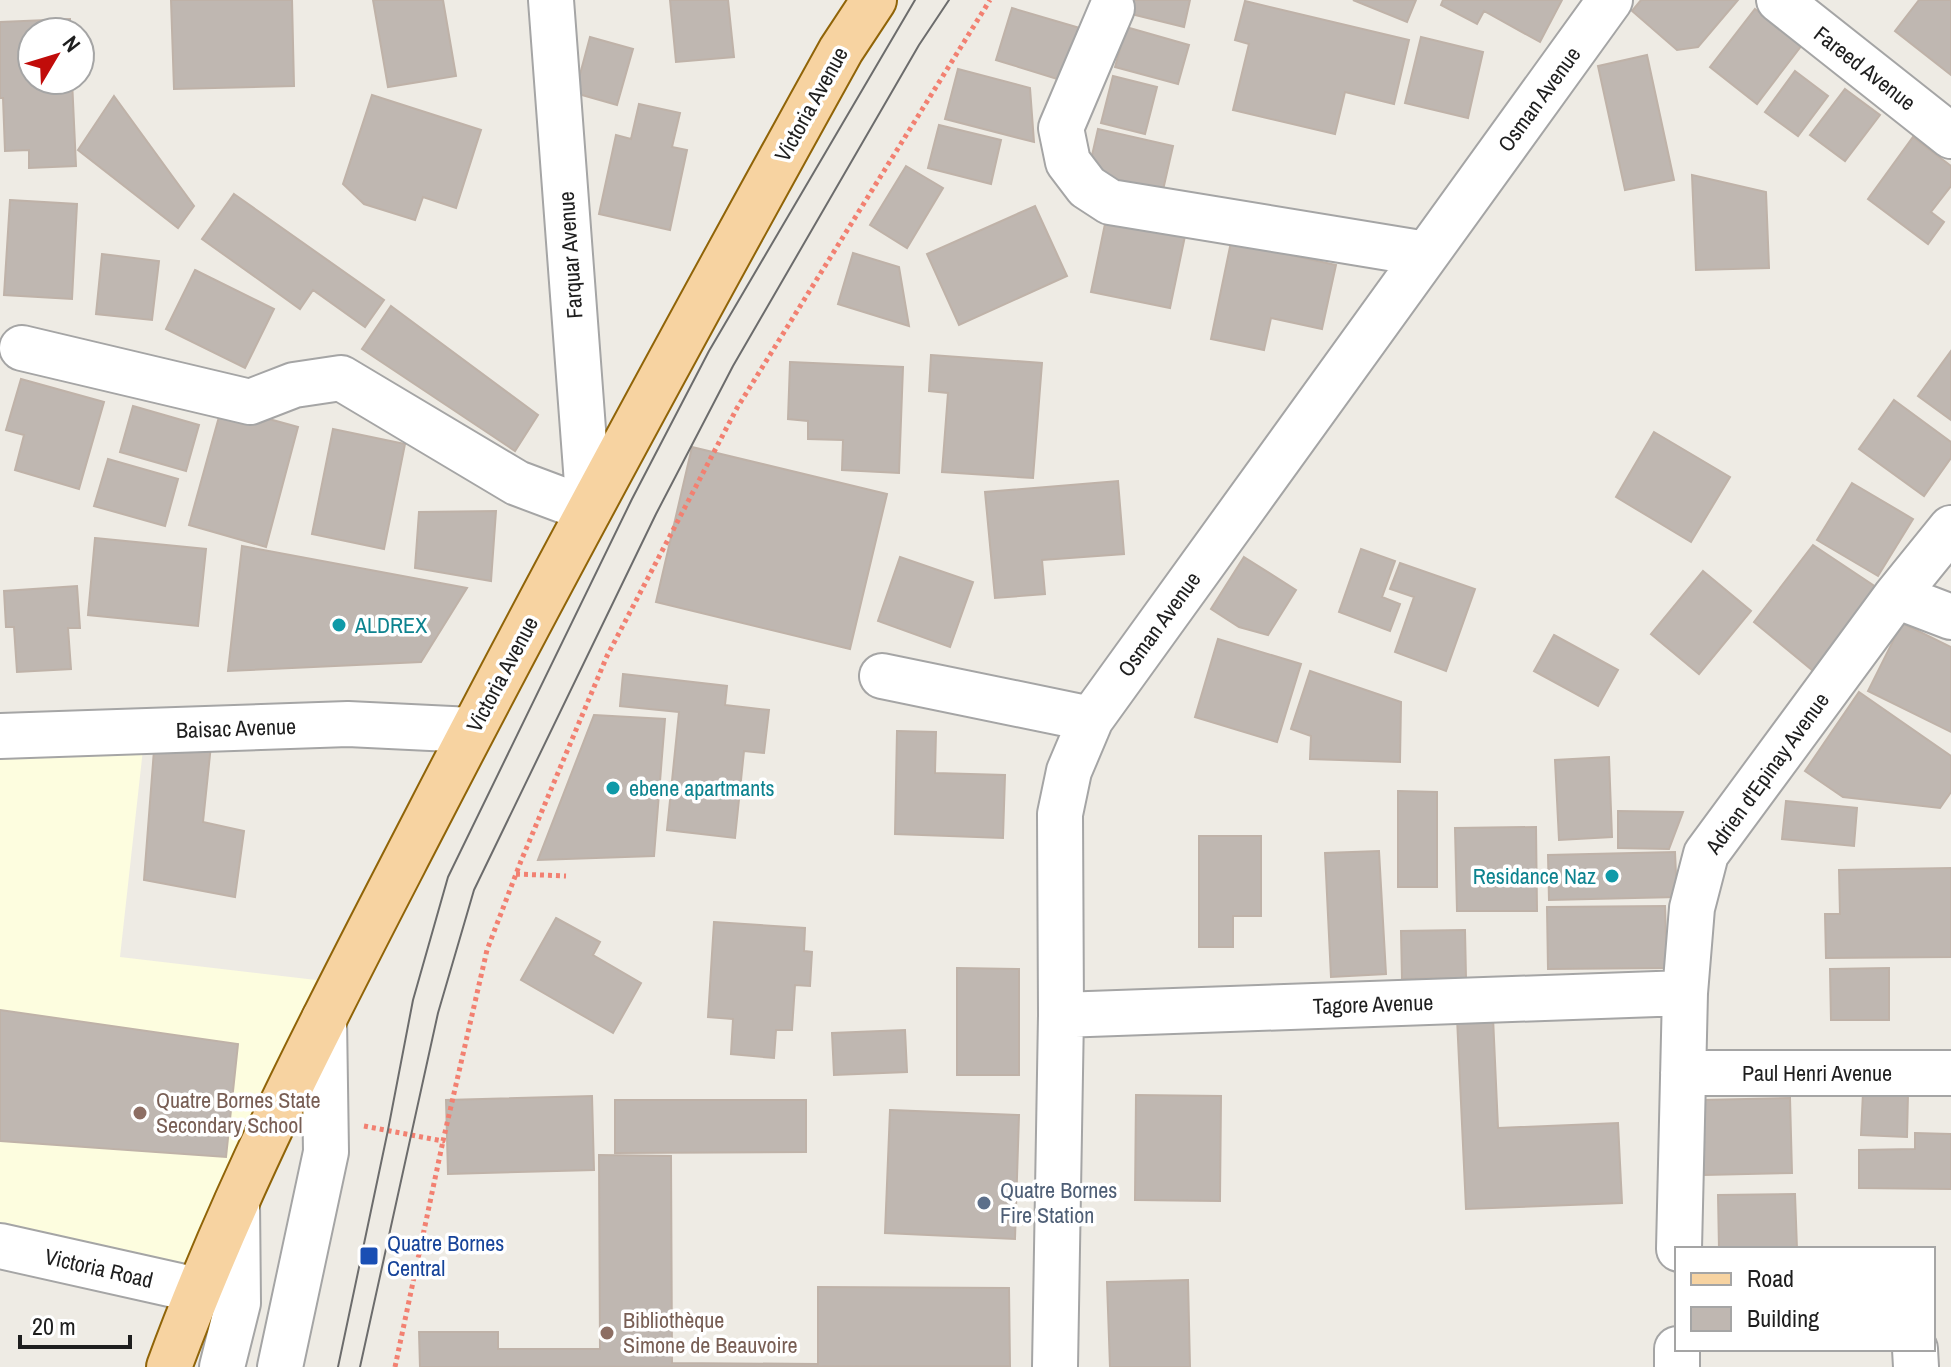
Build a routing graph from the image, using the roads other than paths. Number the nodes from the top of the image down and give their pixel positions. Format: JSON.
{"nodes":[{"id":1,"x":551,"y":0,"type":"edge"},
{"id":2,"x":874,"y":0,"type":"edge"},
{"id":3,"x":1610,"y":0,"type":"edge"},
{"id":4,"x":1779,"y":0,"type":"edge"},
{"id":5,"x":1112,"y":8,"type":"dead end"},
{"id":6,"x":1951,"y":136,"type":"edge"},
{"id":7,"x":1426,"y":254,"type":"junction"},
{"id":8,"x":22,"y":348,"type":"dead end"},
{"id":9,"x":589,"y":510,"type":"junction"},
{"id":10,"x":1951,"y":528,"type":"edge"},
{"id":11,"x":1896,"y":596,"type":"junction"},
{"id":12,"x":1951,"y":617,"type":"edge"},
{"id":13,"x":882,"y":676,"type":"dead end"},
{"id":14,"x":1091,"y":719,"type":"junction"},
{"id":15,"x":472,"y":730,"type":"junction"},
{"id":16,"x":0,"y":736,"type":"edge"},
{"id":17,"x":1685,"y":993,"type":"junction"},
{"id":18,"x":1061,"y":1015,"type":"junction"},
{"id":19,"x":324,"y":1019,"type":"junction"},
{"id":20,"x":1683,"y":1073,"type":"junction"},
{"id":21,"x":1951,"y":1073,"type":"edge"},
{"id":22,"x":237,"y":1202,"type":"junction"},
{"id":23,"x":0,"y":1246,"type":"edge"},
{"id":24,"x":1679,"y":1247,"type":"edge"},
{"id":25,"x":197,"y":1290,"type":"junction"},
{"id":26,"x":169,"y":1367,"type":"edge"},
{"id":27,"x":222,"y":1367,"type":"edge"},
{"id":28,"x":280,"y":1367,"type":"edge"},
{"id":29,"x":1055,"y":1367,"type":"edge"}],
"edges":[{"from":1,"to":9,"type":"street","name":"Farquar Avenue"},
{"from":2,"to":9,"type":"main road","name":"Victoria Avenue"},
{"from":3,"to":7,"type":"street","name":"Osman Avenue"},
{"from":4,"to":6,"type":"street","name":"Fareed Avenue"},
{"from":5,"to":7,"type":"street"},
{"from":7,"to":14,"type":"street","name":"Osman Avenue"},
{"from":8,"to":9,"type":"street"},
{"from":9,"to":15,"type":"main road","name":"Victoria Avenue"},
{"from":10,"to":11,"type":"street","name":"Adrien d'Epinay Avenue"},
{"from":11,"to":12,"type":"street"},
{"from":11,"to":17,"type":"street","name":"Adrien d'Epinay Avenue"},
{"from":13,"to":14,"type":"street"},
{"from":14,"to":18,"type":"street","name":"Osman Avenue"},
{"from":15,"to":16,"type":"street","name":"Baisac Avenue"},
{"from":15,"to":19,"type":"main road","name":"Victoria Avenue"},
{"from":17,"to":18,"type":"street","name":"Tagore Avenue"},
{"from":17,"to":20,"type":"street","name":"Adrien d'Epinay Avenue"},
{"from":18,"to":29,"type":"street","name":"Osman Avenue"},
{"from":19,"to":22,"type":"main road","name":"Victoria Avenue"},
{"from":19,"to":28,"type":"street"},
{"from":20,"to":21,"type":"street","name":"Paul Henri Avenue"},
{"from":20,"to":24,"type":"street","name":"Adrien d'Epinay Avenue"},
{"from":22,"to":25,"type":"main road","name":"Victoria Avenue"},
{"from":22,"to":27,"type":"street"},
{"from":23,"to":25,"type":"street","name":"Victoria Road"},
{"from":25,"to":26,"type":"main road","name":"Victoria Avenue"}]}
